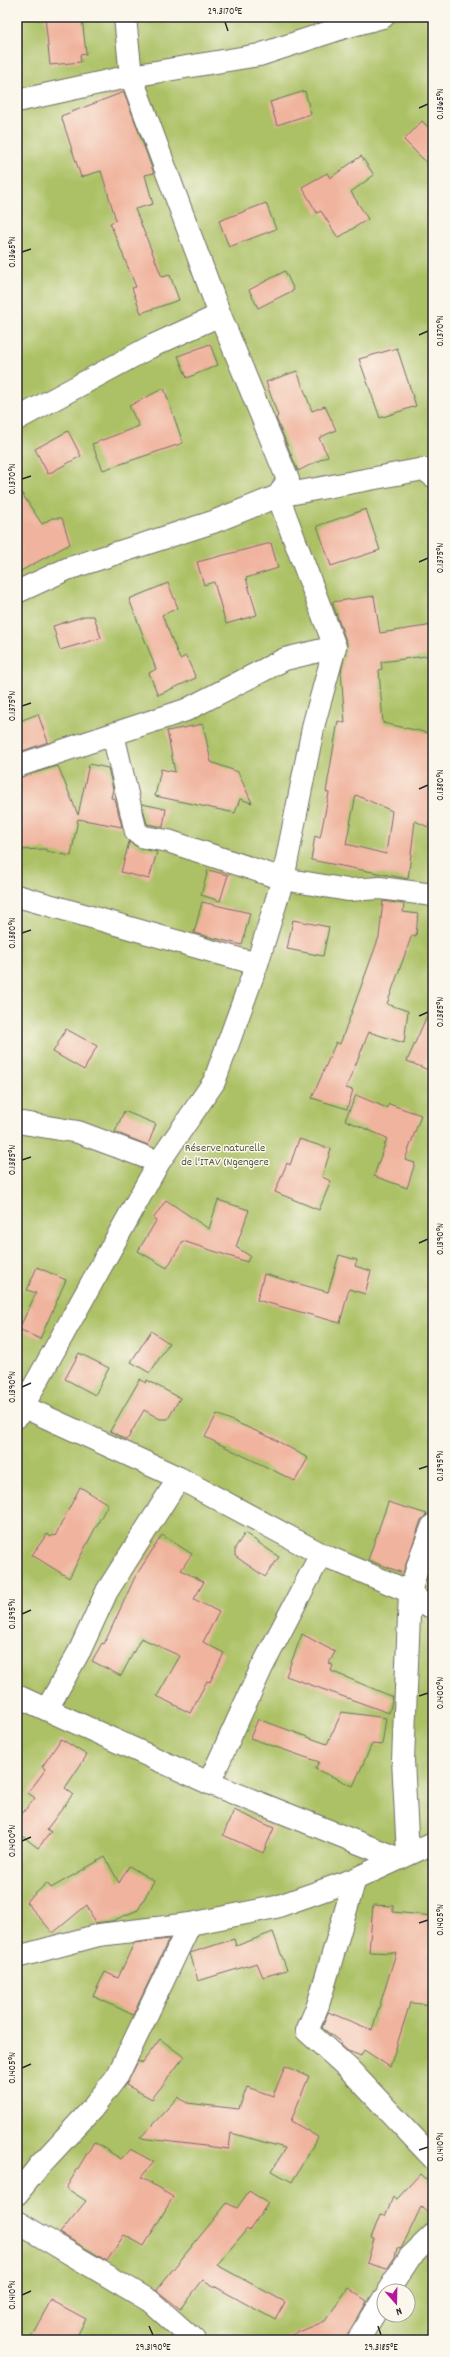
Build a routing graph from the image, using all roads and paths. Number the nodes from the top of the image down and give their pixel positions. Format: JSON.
{"nodes":[{"id":1,"x":125,"y":17,"type":"edge"},
{"id":2,"x":384,"y":17,"type":"edge"},
{"id":3,"x":131,"y":76,"type":"junction"},
{"id":4,"x":17,"y":101,"type":"edge"},
{"id":5,"x":220,"y":315,"type":"junction"},
{"id":6,"x":17,"y":419,"type":"edge"},
{"id":7,"x":433,"y":476,"type":"edge"},
{"id":8,"x":278,"y":496,"type":"junction"},
{"id":9,"x":17,"y":592,"type":"edge"},
{"id":10,"x":334,"y":647,"type":"junction"},
{"id":11,"x":113,"y":734,"type":"junction"},
{"id":12,"x":17,"y":766,"type":"edge"},
{"id":13,"x":283,"y":879,"type":"junction"},
{"id":14,"x":433,"y":895,"type":"edge"},
{"id":15,"x":17,"y":896,"type":"edge"},
{"id":16,"x":257,"y":964,"type":"junction"},
{"id":17,"x":17,"y":1122,"type":"edge"},
{"id":18,"x":159,"y":1162,"type":"junction"},
{"id":19,"x":19,"y":1410,"type":"edge"},
{"id":20,"x":179,"y":1478,"type":"junction"},
{"id":21,"x":433,"y":1525,"type":"edge"},
{"id":22,"x":321,"y":1554,"type":"junction"},
{"id":23,"x":410,"y":1592,"type":"junction"},
{"id":24,"x":433,"y":1606,"type":"edge"},
{"id":25,"x":17,"y":1696,"type":"edge"},
{"id":26,"x":47,"y":1709,"type":"junction"},
{"id":27,"x":210,"y":1782,"type":"junction"},
{"id":28,"x":433,"y":1843,"type":"edge"},
{"id":29,"x":404,"y":1856,"type":"junction"},
{"id":30,"x":355,"y":1879,"type":"junction"},
{"id":31,"x":190,"y":1924,"type":"junction"},
{"id":32,"x":17,"y":1957,"type":"edge"},
{"id":33,"x":433,"y":2158,"type":"edge"},
{"id":34,"x":17,"y":2194,"type":"edge"},
{"id":35,"x":17,"y":2222,"type":"edge"},
{"id":36,"x":433,"y":2235,"type":"edge"},
{"id":37,"x":393,"y":2283,"type":"edge"},
{"id":38,"x":376,"y":2311,"type":"edge"},
{"id":39,"x":191,"y":2339,"type":"edge"},
{"id":40,"x":358,"y":2340,"type":"edge"}],
"edges":[{"from":1,"to":3,"type":"street"},
{"from":2,"to":3,"type":"street"},
{"from":3,"to":4,"type":"street"},
{"from":3,"to":5,"type":"street"},
{"from":5,"to":6,"type":"street"},
{"from":5,"to":8,"type":"street"},
{"from":7,"to":8,"type":"street"},
{"from":8,"to":9,"type":"street"},
{"from":8,"to":10,"type":"street"},
{"from":10,"to":11,"type":"street"},
{"from":10,"to":13,"type":"street"},
{"from":11,"to":12,"type":"street"},
{"from":11,"to":13,"type":"street"},
{"from":13,"to":14,"type":"street"},
{"from":13,"to":16,"type":"street"},
{"from":15,"to":16,"type":"street"},
{"from":16,"to":18,"type":"street"},
{"from":17,"to":18,"type":"street"},
{"from":18,"to":19,"type":"street"},
{"from":19,"to":20,"type":"street"},
{"from":20,"to":22,"type":"street"},
{"from":20,"to":26,"type":"street"},
{"from":21,"to":23,"type":"street"},
{"from":22,"to":23,"type":"street"},
{"from":22,"to":27,"type":"street"},
{"from":23,"to":24,"type":"street"},
{"from":23,"to":29,"type":"street"},
{"from":25,"to":26,"type":"street"},
{"from":26,"to":27,"type":"street"},
{"from":27,"to":29,"type":"street"},
{"from":28,"to":29,"type":"street"},
{"from":29,"to":30,"type":"street"},
{"from":30,"to":31,"type":"street"},
{"from":30,"to":33,"type":"street"},
{"from":31,"to":32,"type":"street"},
{"from":31,"to":34,"type":"street"},
{"from":35,"to":39,"type":"street"},
{"from":36,"to":37,"type":"street"},
{"from":38,"to":40,"type":"street"}]}
